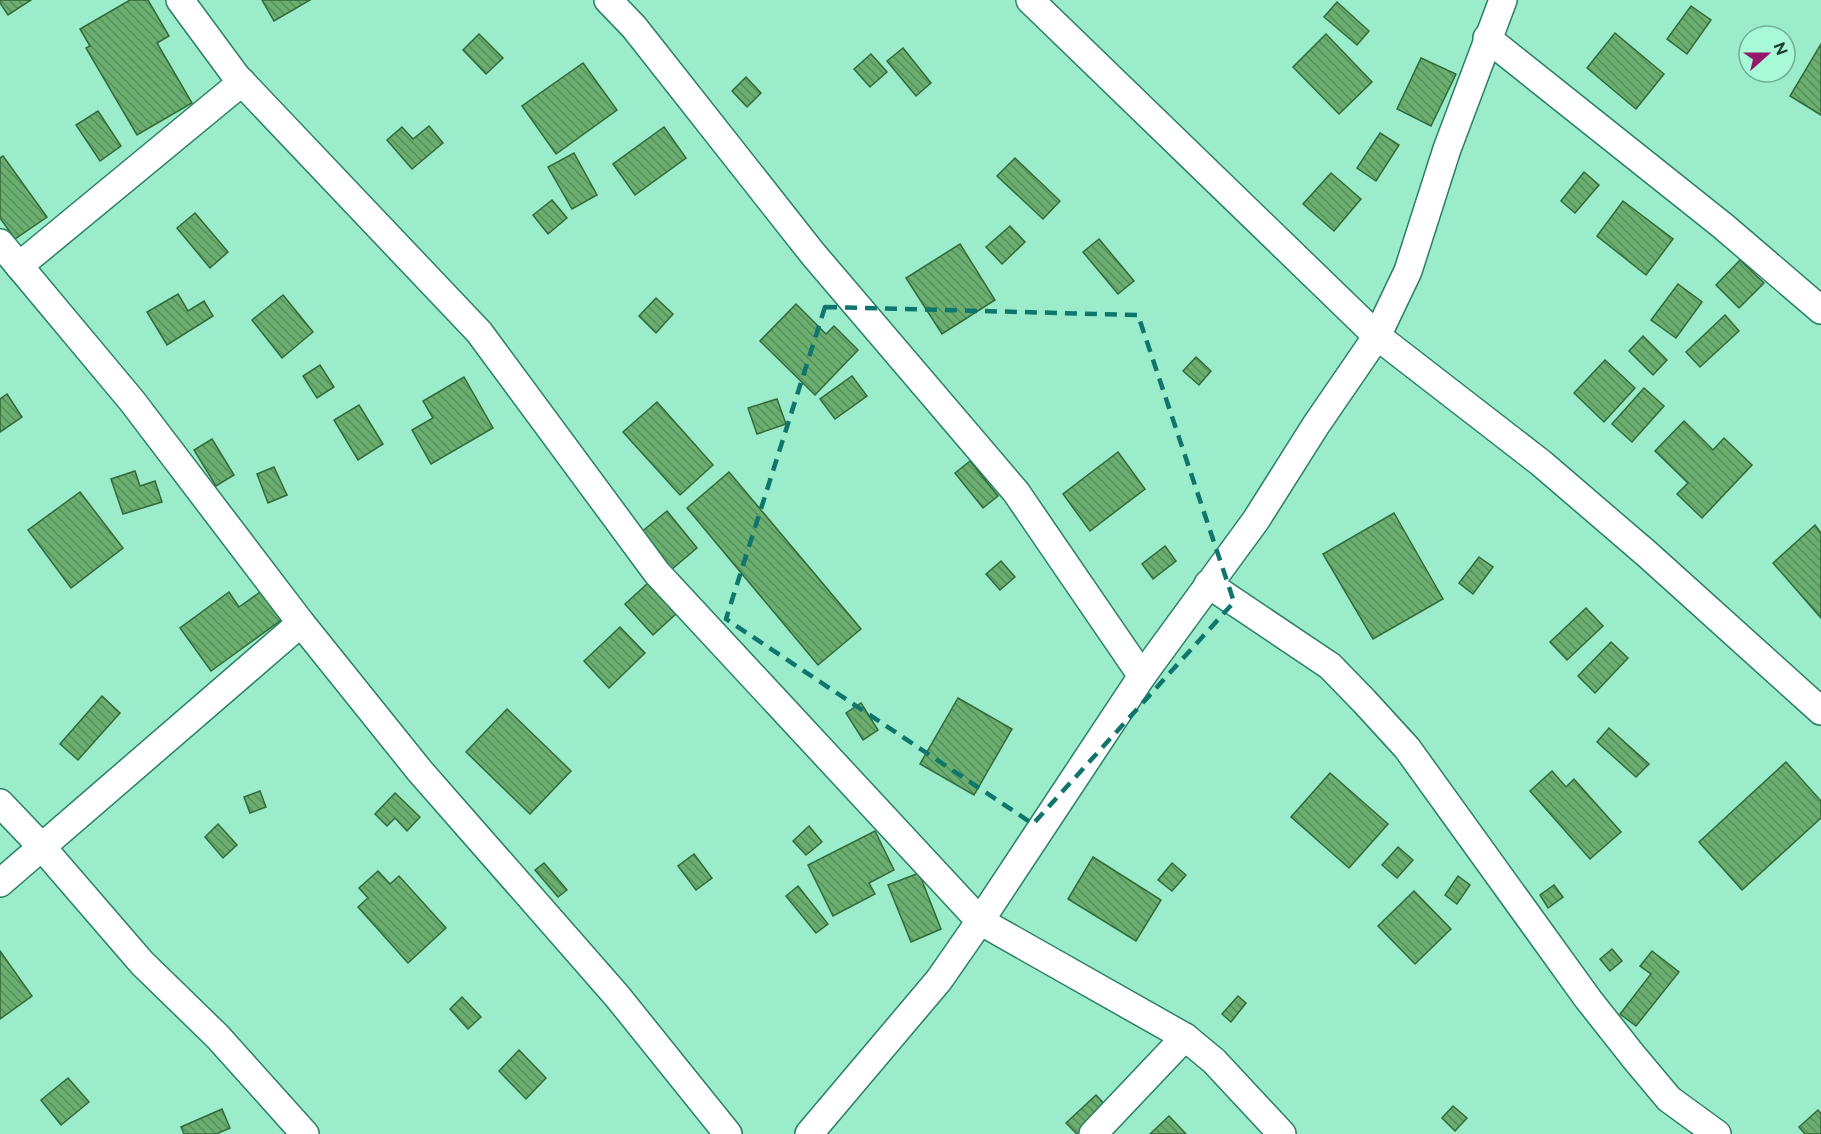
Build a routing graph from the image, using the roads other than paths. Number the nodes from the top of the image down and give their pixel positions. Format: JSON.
{"nodes":[{"id":1,"x":180,"y":0,"type":"edge"},
{"id":2,"x":608,"y":0,"type":"edge"},
{"id":3,"x":1030,"y":0,"type":"edge"},
{"id":4,"x":1503,"y":0,"type":"edge"},
{"id":5,"x":1487,"y":38,"type":"junction"},
{"id":6,"x":242,"y":82,"type":"junction"},
{"id":7,"x":0,"y":243,"type":"edge"},
{"id":8,"x":20,"y":266,"type":"junction"},
{"id":9,"x":1821,"y":310,"type":"edge"},
{"id":10,"x":1377,"y":336,"type":"junction"},
{"id":11,"x":1208,"y":584,"type":"junction"},
{"id":12,"x":301,"y":623,"type":"junction"},
{"id":13,"x":1142,"y":676,"type":"junction"},
{"id":14,"x":1821,"y":711,"type":"edge"},
{"id":15,"x":0,"y":803,"type":"edge"},
{"id":16,"x":41,"y":846,"type":"junction"},
{"id":17,"x":0,"y":883,"type":"edge"},
{"id":18,"x":980,"y":921,"type":"junction"},
{"id":19,"x":1185,"y":1037,"type":"junction"},
{"id":20,"x":305,"y":1134,"type":"edge"},
{"id":21,"x":728,"y":1134,"type":"edge"},
{"id":22,"x":809,"y":1134,"type":"edge"},
{"id":23,"x":1093,"y":1134,"type":"edge"},
{"id":24,"x":1282,"y":1134,"type":"edge"},
{"id":25,"x":1717,"y":1134,"type":"edge"}],
"edges":[{"from":1,"to":6,"type":"street"},
{"from":2,"to":13,"type":"street"},
{"from":3,"to":10,"type":"street"},
{"from":4,"to":5,"type":"street"},
{"from":5,"to":9,"type":"street"},
{"from":5,"to":10,"type":"street"},
{"from":6,"to":8,"type":"street"},
{"from":6,"to":18,"type":"street"},
{"from":7,"to":8,"type":"street"},
{"from":8,"to":12,"type":"street"},
{"from":10,"to":11,"type":"street"},
{"from":10,"to":14,"type":"street"},
{"from":11,"to":13,"type":"street"},
{"from":11,"to":25,"type":"street"},
{"from":12,"to":16,"type":"street"},
{"from":12,"to":21,"type":"street"},
{"from":13,"to":18,"type":"street"},
{"from":15,"to":16,"type":"street"},
{"from":16,"to":17,"type":"street"},
{"from":16,"to":20,"type":"street"},
{"from":18,"to":19,"type":"street"},
{"from":18,"to":22,"type":"street"},
{"from":19,"to":23,"type":"street"},
{"from":19,"to":24,"type":"street"}]}
